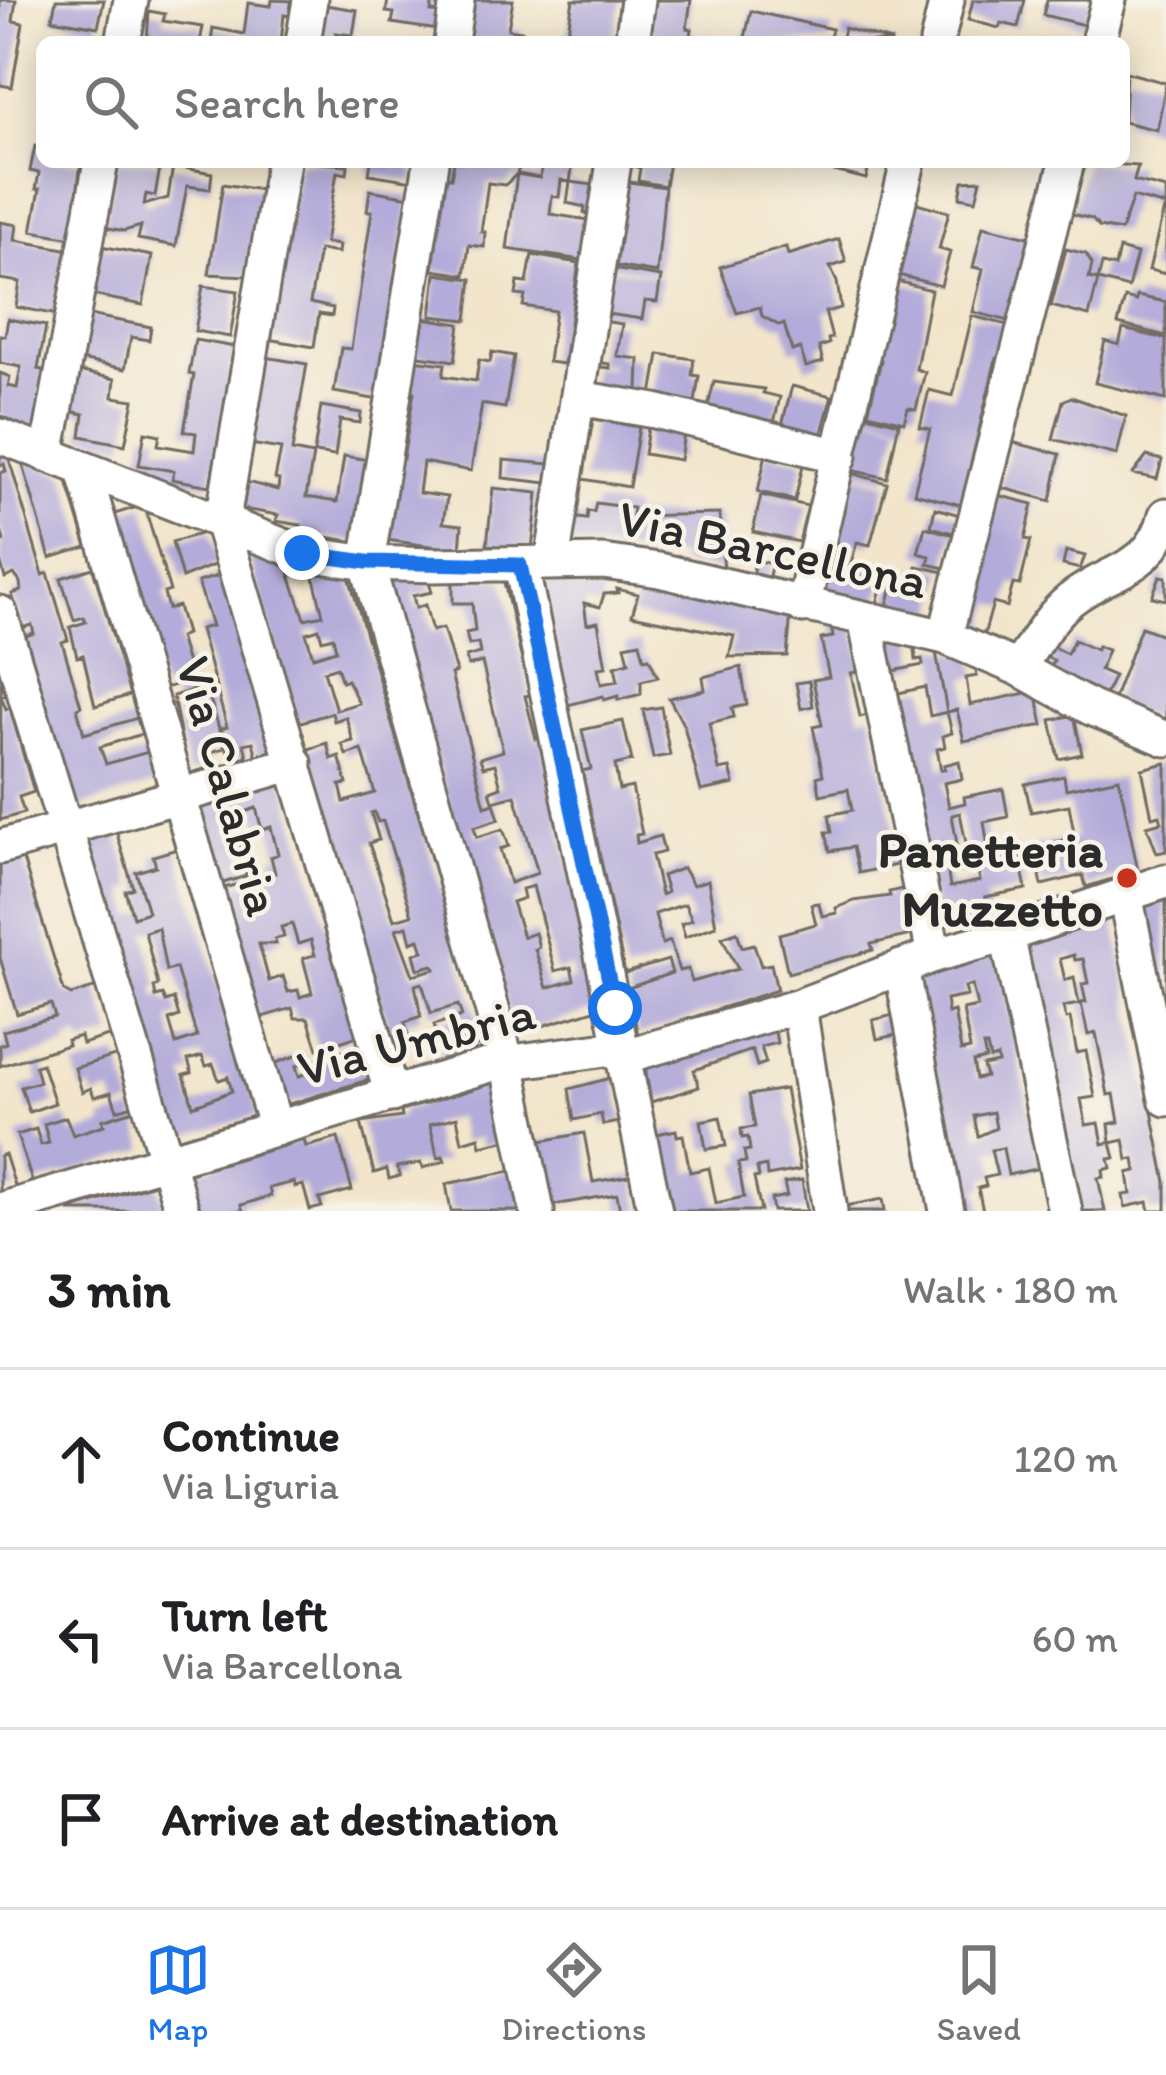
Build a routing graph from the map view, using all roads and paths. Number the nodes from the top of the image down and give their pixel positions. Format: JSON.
{"nodes":[{"id":1,"x":131,"y":0,"type":"edge"},
{"id":2,"x":310,"y":0,"type":"edge"},
{"id":3,"x":458,"y":0,"type":"edge"},
{"id":4,"x":638,"y":0,"type":"edge"},
{"id":5,"x":947,"y":0,"type":"edge"},
{"id":6,"x":1109,"y":0,"type":"edge"},
{"id":7,"x":124,"y":36,"type":"edge"},
{"id":8,"x":304,"y":36,"type":"edge"},
{"id":9,"x":452,"y":36,"type":"edge"},
{"id":10,"x":633,"y":36,"type":"edge"},
{"id":11,"x":938,"y":36,"type":"edge"},
{"id":12,"x":1100,"y":36,"type":"edge"},
{"id":13,"x":100,"y":168,"type":"edge"},
{"id":14,"x":282,"y":168,"type":"edge"},
{"id":15,"x":430,"y":168,"type":"edge"},
{"id":16,"x":613,"y":168,"type":"edge"},
{"id":17,"x":907,"y":168,"type":"edge"},
{"id":18,"x":1065,"y":168,"type":"edge"},
{"id":19,"x":579,"y":398,"type":"junction"},
{"id":20,"x":0,"y":436,"type":"edge"},
{"id":21,"x":47,"y":455,"type":"junction"},
{"id":22,"x":840,"y":456,"type":"junction"},
{"id":23,"x":83,"y":471,"type":"junction"},
{"id":24,"x":1166,"y":515,"type":"edge"},
{"id":25,"x":222,"y":525,"type":"junction"},
{"id":26,"x":367,"y":562,"type":"junction"},
{"id":27,"x":536,"y":564,"type":"junction"},
{"id":28,"x":803,"y":606,"type":"junction"},
{"id":29,"x":0,"y":614,"type":"edge"},
{"id":30,"x":865,"y":619,"type":"junction"},
{"id":31,"x":945,"y":637,"type":"junction"},
{"id":32,"x":1018,"y":668,"type":"junction"},
{"id":33,"x":1166,"y":739,"type":"edge"},
{"id":34,"x":295,"y":763,"type":"junction"},
{"id":35,"x":178,"y":795,"type":"junction"},
{"id":36,"x":65,"y":826,"type":"junction"},
{"id":37,"x":0,"y":847,"type":"edge"},
{"id":38,"x":1166,"y":881,"type":"edge"},
{"id":39,"x":1125,"y":894,"type":"junction"},
{"id":40,"x":1007,"y":935,"type":"junction"},
{"id":41,"x":934,"y":955,"type":"junction"},
{"id":42,"x":901,"y":968,"type":"junction"},
{"id":43,"x":799,"y":1006,"type":"junction"},
{"id":44,"x":625,"y":1056,"type":"junction"},
{"id":45,"x":507,"y":1062,"type":"junction"},
{"id":46,"x":392,"y":1095,"type":"junction"},
{"id":47,"x":1166,"y":1099,"type":"edge"},
{"id":48,"x":276,"y":1129,"type":"junction"},
{"id":49,"x":166,"y":1162,"type":"junction"},
{"id":50,"x":32,"y":1206,"type":"edge"},
{"id":51,"x":0,"y":1210,"type":"edge"},
{"id":52,"x":182,"y":1211,"type":"edge"},
{"id":53,"x":537,"y":1211,"type":"edge"},
{"id":54,"x":655,"y":1211,"type":"edge"},
{"id":55,"x":830,"y":1211,"type":"edge"},
{"id":56,"x":947,"y":1211,"type":"edge"},
{"id":57,"x":1065,"y":1211,"type":"edge"}],
"edges":[{"from":1,"to":7,"type":"street"},
{"from":2,"to":8,"type":"street"},
{"from":3,"to":9,"type":"street"},
{"from":4,"to":10,"type":"street"},
{"from":5,"to":11,"type":"street"},
{"from":6,"to":12,"type":"street"},
{"from":13,"to":21,"type":"street"},
{"from":14,"to":25,"type":"street"},
{"from":15,"to":26,"type":"street"},
{"from":16,"to":19,"type":"street"},
{"from":17,"to":22,"type":"street"},
{"from":18,"to":31,"type":"street"},
{"from":19,"to":22,"type":"street"},
{"from":19,"to":27,"type":"street"},
{"from":20,"to":21,"type":"street","name":"Via Barcellona"},
{"from":21,"to":23,"type":"street","name":"Via Barcellona"},
{"from":22,"to":28,"type":"street"},
{"from":23,"to":25,"type":"street","name":"Via Barcellona"},
{"from":23,"to":35,"type":"street","name":"Via Calabria"},
{"from":24,"to":32,"type":"street"},
{"from":25,"to":26,"type":"street","name":"Via Barcellona"},
{"from":25,"to":34,"type":"street"},
{"from":26,"to":27,"type":"street","name":"Via Barcellona"},
{"from":26,"to":45,"type":"street"},
{"from":27,"to":28,"type":"street","name":"Via Barcellona"},
{"from":27,"to":44,"type":"street"},
{"from":28,"to":30,"type":"street","name":"Via Barcellona"},
{"from":29,"to":36,"type":"street"},
{"from":30,"to":31,"type":"street","name":"Via Barcellona"},
{"from":30,"to":41,"type":"street"},
{"from":31,"to":32,"type":"street","name":"Via Barcellona"},
{"from":32,"to":33,"type":"street","name":"Via Barcellona"},
{"from":34,"to":35,"type":"street"},
{"from":34,"to":46,"type":"street"},
{"from":35,"to":36,"type":"street"},
{"from":35,"to":48,"type":"street","name":"Via Calabria"},
{"from":36,"to":37,"type":"street"},
{"from":36,"to":49,"type":"street"},
{"from":38,"to":39,"type":"street","name":"Via Umbria"},
{"from":39,"to":40,"type":"street","name":"Via Umbria"},
{"from":39,"to":47,"type":"street"},
{"from":40,"to":41,"type":"street","name":"Via Umbria"},
{"from":40,"to":57,"type":"street"},
{"from":41,"to":42,"type":"street","name":"Via Umbria"},
{"from":42,"to":43,"type":"street","name":"Via Umbria"},
{"from":42,"to":56,"type":"street"},
{"from":43,"to":44,"type":"street","name":"Via Umbria"},
{"from":43,"to":55,"type":"street"},
{"from":44,"to":45,"type":"street","name":"Via Umbria"},
{"from":44,"to":54,"type":"street"},
{"from":45,"to":46,"type":"street","name":"Via Umbria"},
{"from":45,"to":53,"type":"street"},
{"from":46,"to":48,"type":"street","name":"Via Umbria"},
{"from":48,"to":49,"type":"street","name":"Via Umbria"},
{"from":49,"to":50,"type":"street","name":"Via Umbria"},
{"from":49,"to":52,"type":"street"},
{"from":50,"to":51,"type":"street","name":"Via Umbria"}]}
